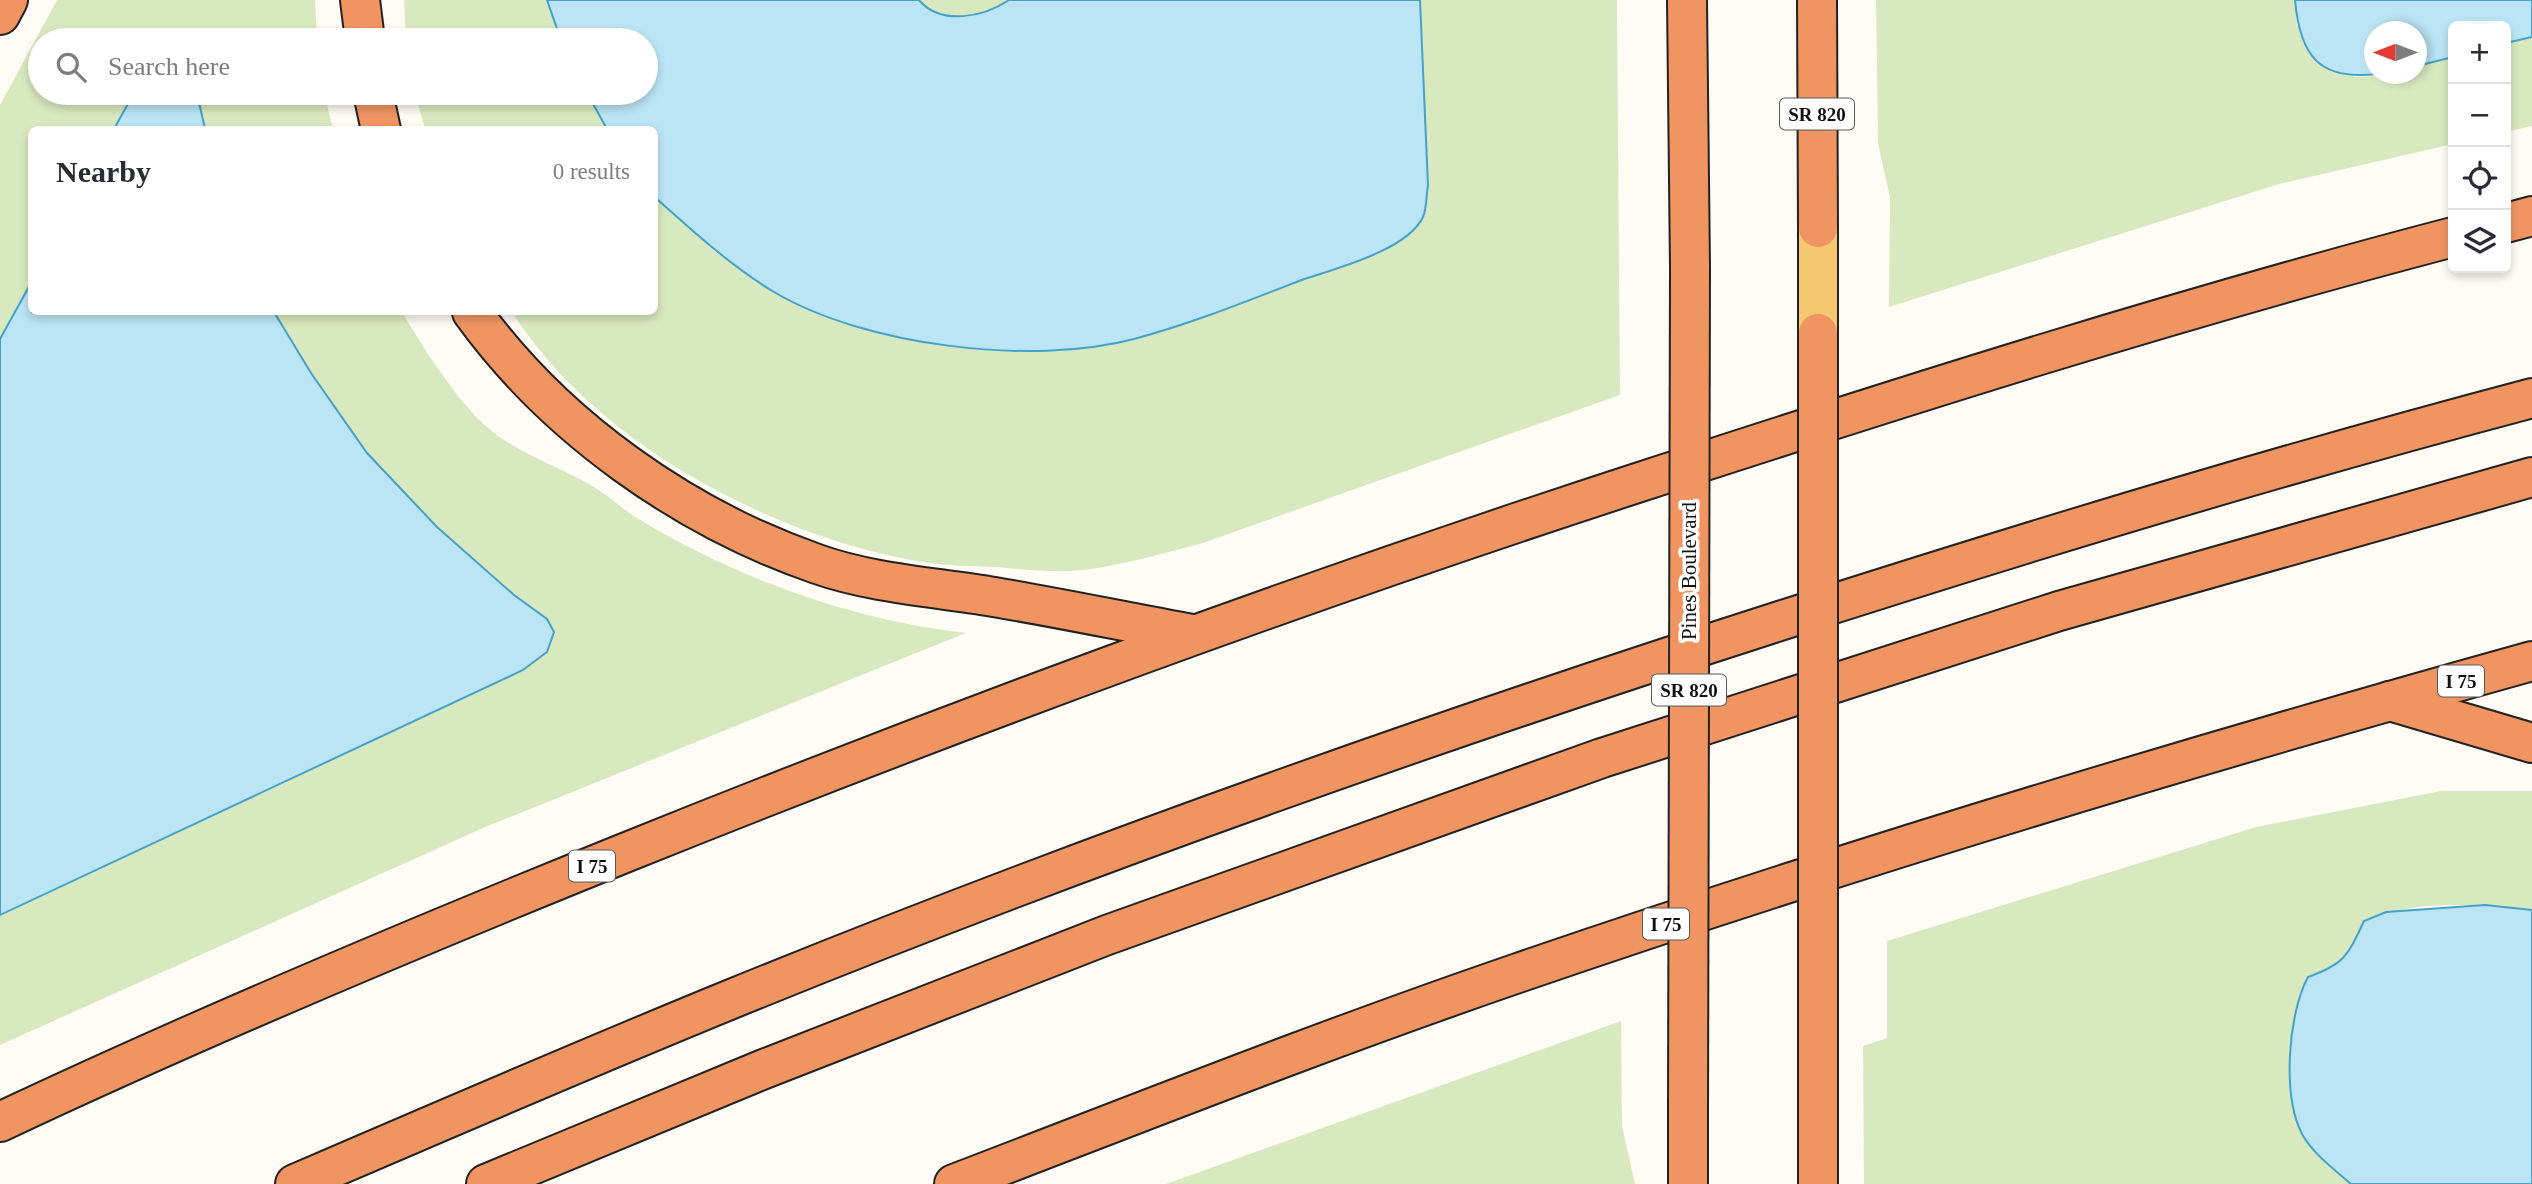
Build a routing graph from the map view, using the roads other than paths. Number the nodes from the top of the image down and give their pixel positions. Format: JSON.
{"nodes":[{"id":1,"x":8,"y":0,"type":"edge"},
{"id":2,"x":360,"y":0,"type":"edge"},
{"id":3,"x":1687,"y":0,"type":"edge"},
{"id":4,"x":1817,"y":0,"type":"edge"},
{"id":5,"x":0,"y":15,"type":"edge"},
{"id":6,"x":364,"y":28,"type":"edge"},
{"id":7,"x":376,"y":105,"type":"edge"},
{"id":8,"x":380,"y":126,"type":"edge"},
{"id":9,"x":2532,"y":216,"type":"edge"},
{"id":10,"x":2511,"y":222,"type":"edge"},
{"id":11,"x":1818,"y":228,"type":"joint"},
{"id":12,"x":2448,"y":238,"type":"edge"},
{"id":13,"x":474,"y":315,"type":"edge"},
{"id":14,"x":1818,"y":333,"type":"joint"},
{"id":15,"x":2532,"y":398,"type":"edge"},
{"id":16,"x":2532,"y":477,"type":"edge"},
{"id":17,"x":1194,"y":634,"type":"junction"},
{"id":18,"x":2532,"y":662,"type":"edge"},
{"id":19,"x":2390,"y":701,"type":"junction"},
{"id":20,"x":2532,"y":743,"type":"edge"},
{"id":21,"x":0,"y":1122,"type":"edge"},
{"id":22,"x":295,"y":1184,"type":"edge"},
{"id":23,"x":486,"y":1184,"type":"edge"},
{"id":24,"x":954,"y":1184,"type":"edge"},
{"id":25,"x":1688,"y":1184,"type":"edge"},
{"id":26,"x":1818,"y":1184,"type":"edge"}],
"edges":[{"from":1,"to":5,"type":"highway"},
{"from":2,"to":6,"type":"highway"},
{"from":3,"to":25,"type":"highway","name":"Pines Boulevard","number":"SR 820","bridge":true},
{"from":4,"to":11,"type":"highway","number":"SR 820"},
{"from":7,"to":8,"type":"highway"},
{"from":9,"to":10,"type":"highway"},
{"from":11,"to":14,"type":"main road","number":"SR 820"},
{"from":12,"to":17,"type":"highway","number":"I 75"},
{"from":13,"to":17,"type":"highway"},
{"from":14,"to":26,"type":"highway","number":"SR 820","bridge":true},
{"from":15,"to":22,"type":"highway"},
{"from":16,"to":23,"type":"highway"},
{"from":17,"to":21,"type":"highway","number":"I 75"},
{"from":18,"to":19,"type":"highway","number":"I 75"},
{"from":19,"to":20,"type":"highway"},
{"from":19,"to":24,"type":"highway","number":"I 75"}]}
